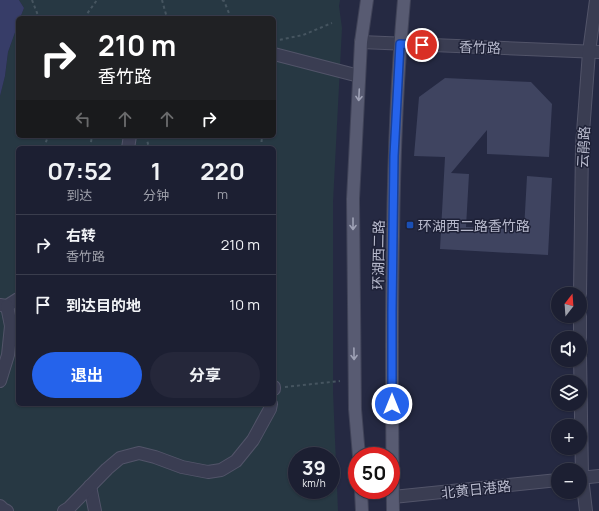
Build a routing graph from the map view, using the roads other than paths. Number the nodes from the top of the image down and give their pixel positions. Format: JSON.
{"nodes":[{"id":1,"x":367,"y":0,"type":"edge"},
{"id":2,"x":404,"y":0,"type":"edge"},
{"id":3,"x":596,"y":0,"type":"edge"},
{"id":4,"x":361,"y":42,"type":"junction"},
{"id":5,"x":400,"y":44,"type":"junction"},
{"id":6,"x":594,"y":52,"type":"edge"},
{"id":7,"x":276,"y":55,"type":"edge"},
{"id":8,"x":360,"y":76,"type":"junction"},
{"id":9,"x":580,"y":287,"type":"edge"},
{"id":10,"x":16,"y":300,"type":"edge"},
{"id":11,"x":4,"y":306,"type":"edge"},
{"id":12,"x":580,"y":367,"type":"edge"},
{"id":13,"x":0,"y":381,"type":"edge"},
{"id":14,"x":271,"y":406,"type":"edge"},
{"id":15,"x":358,"y":447,"type":"edge"},
{"id":16,"x":393,"y":447,"type":"edge"},
{"id":17,"x":581,"y":463,"type":"edge"},
{"id":18,"x":599,"y":476,"type":"edge"},
{"id":19,"x":587,"y":477,"type":"edge"},
{"id":20,"x":551,"y":481,"type":"edge"},
{"id":21,"x":90,"y":486,"type":"junction"},
{"id":22,"x":400,"y":496,"type":"edge"},
{"id":23,"x":362,"y":499,"type":"edge"},
{"id":24,"x":393,"y":499,"type":"edge"},
{"id":25,"x":584,"y":499,"type":"edge"},
{"id":26,"x":0,"y":506,"type":"edge"},
{"id":27,"x":586,"y":510,"type":"edge"},
{"id":28,"x":7,"y":511,"type":"edge"},
{"id":29,"x":64,"y":511,"type":"edge"},
{"id":30,"x":95,"y":511,"type":"edge"},
{"id":31,"x":362,"y":511,"type":"edge"},
{"id":32,"x":394,"y":511,"type":"edge"}],
"edges":[{"from":1,"to":4,"type":"main road","name":"环湖西二路"},
{"from":2,"to":5,"type":"main road","name":"环湖西二路"},
{"from":3,"to":6,"type":"street","name":"云鹃路"},
{"from":4,"to":5,"type":"street","name":"香竹路"},
{"from":4,"to":8,"type":"main road","name":"环湖西二路"},
{"from":5,"to":6,"type":"street","name":"香竹路"},
{"from":5,"to":16,"type":"main road","name":"环湖西二路"},
{"from":6,"to":9,"type":"street","name":"云鹃路"},
{"from":7,"to":8,"type":"street"},
{"from":8,"to":15,"type":"main road","name":"环湖西二路","one_way":true},
{"from":10,"to":11,"type":"street"},
{"from":11,"to":13,"type":"street"},
{"from":12,"to":17,"type":"street"},
{"from":14,"to":21,"type":"street"},
{"from":18,"to":19,"type":"street"},
{"from":20,"to":22,"type":"street","name":"北黄日港路"},
{"from":21,"to":29,"type":"street"},
{"from":21,"to":30,"type":"street"},
{"from":23,"to":31,"type":"main road"},
{"from":24,"to":32,"type":"main road","name":"环湖西二路"},
{"from":25,"to":27,"type":"street"},
{"from":26,"to":28,"type":"street"}]}
